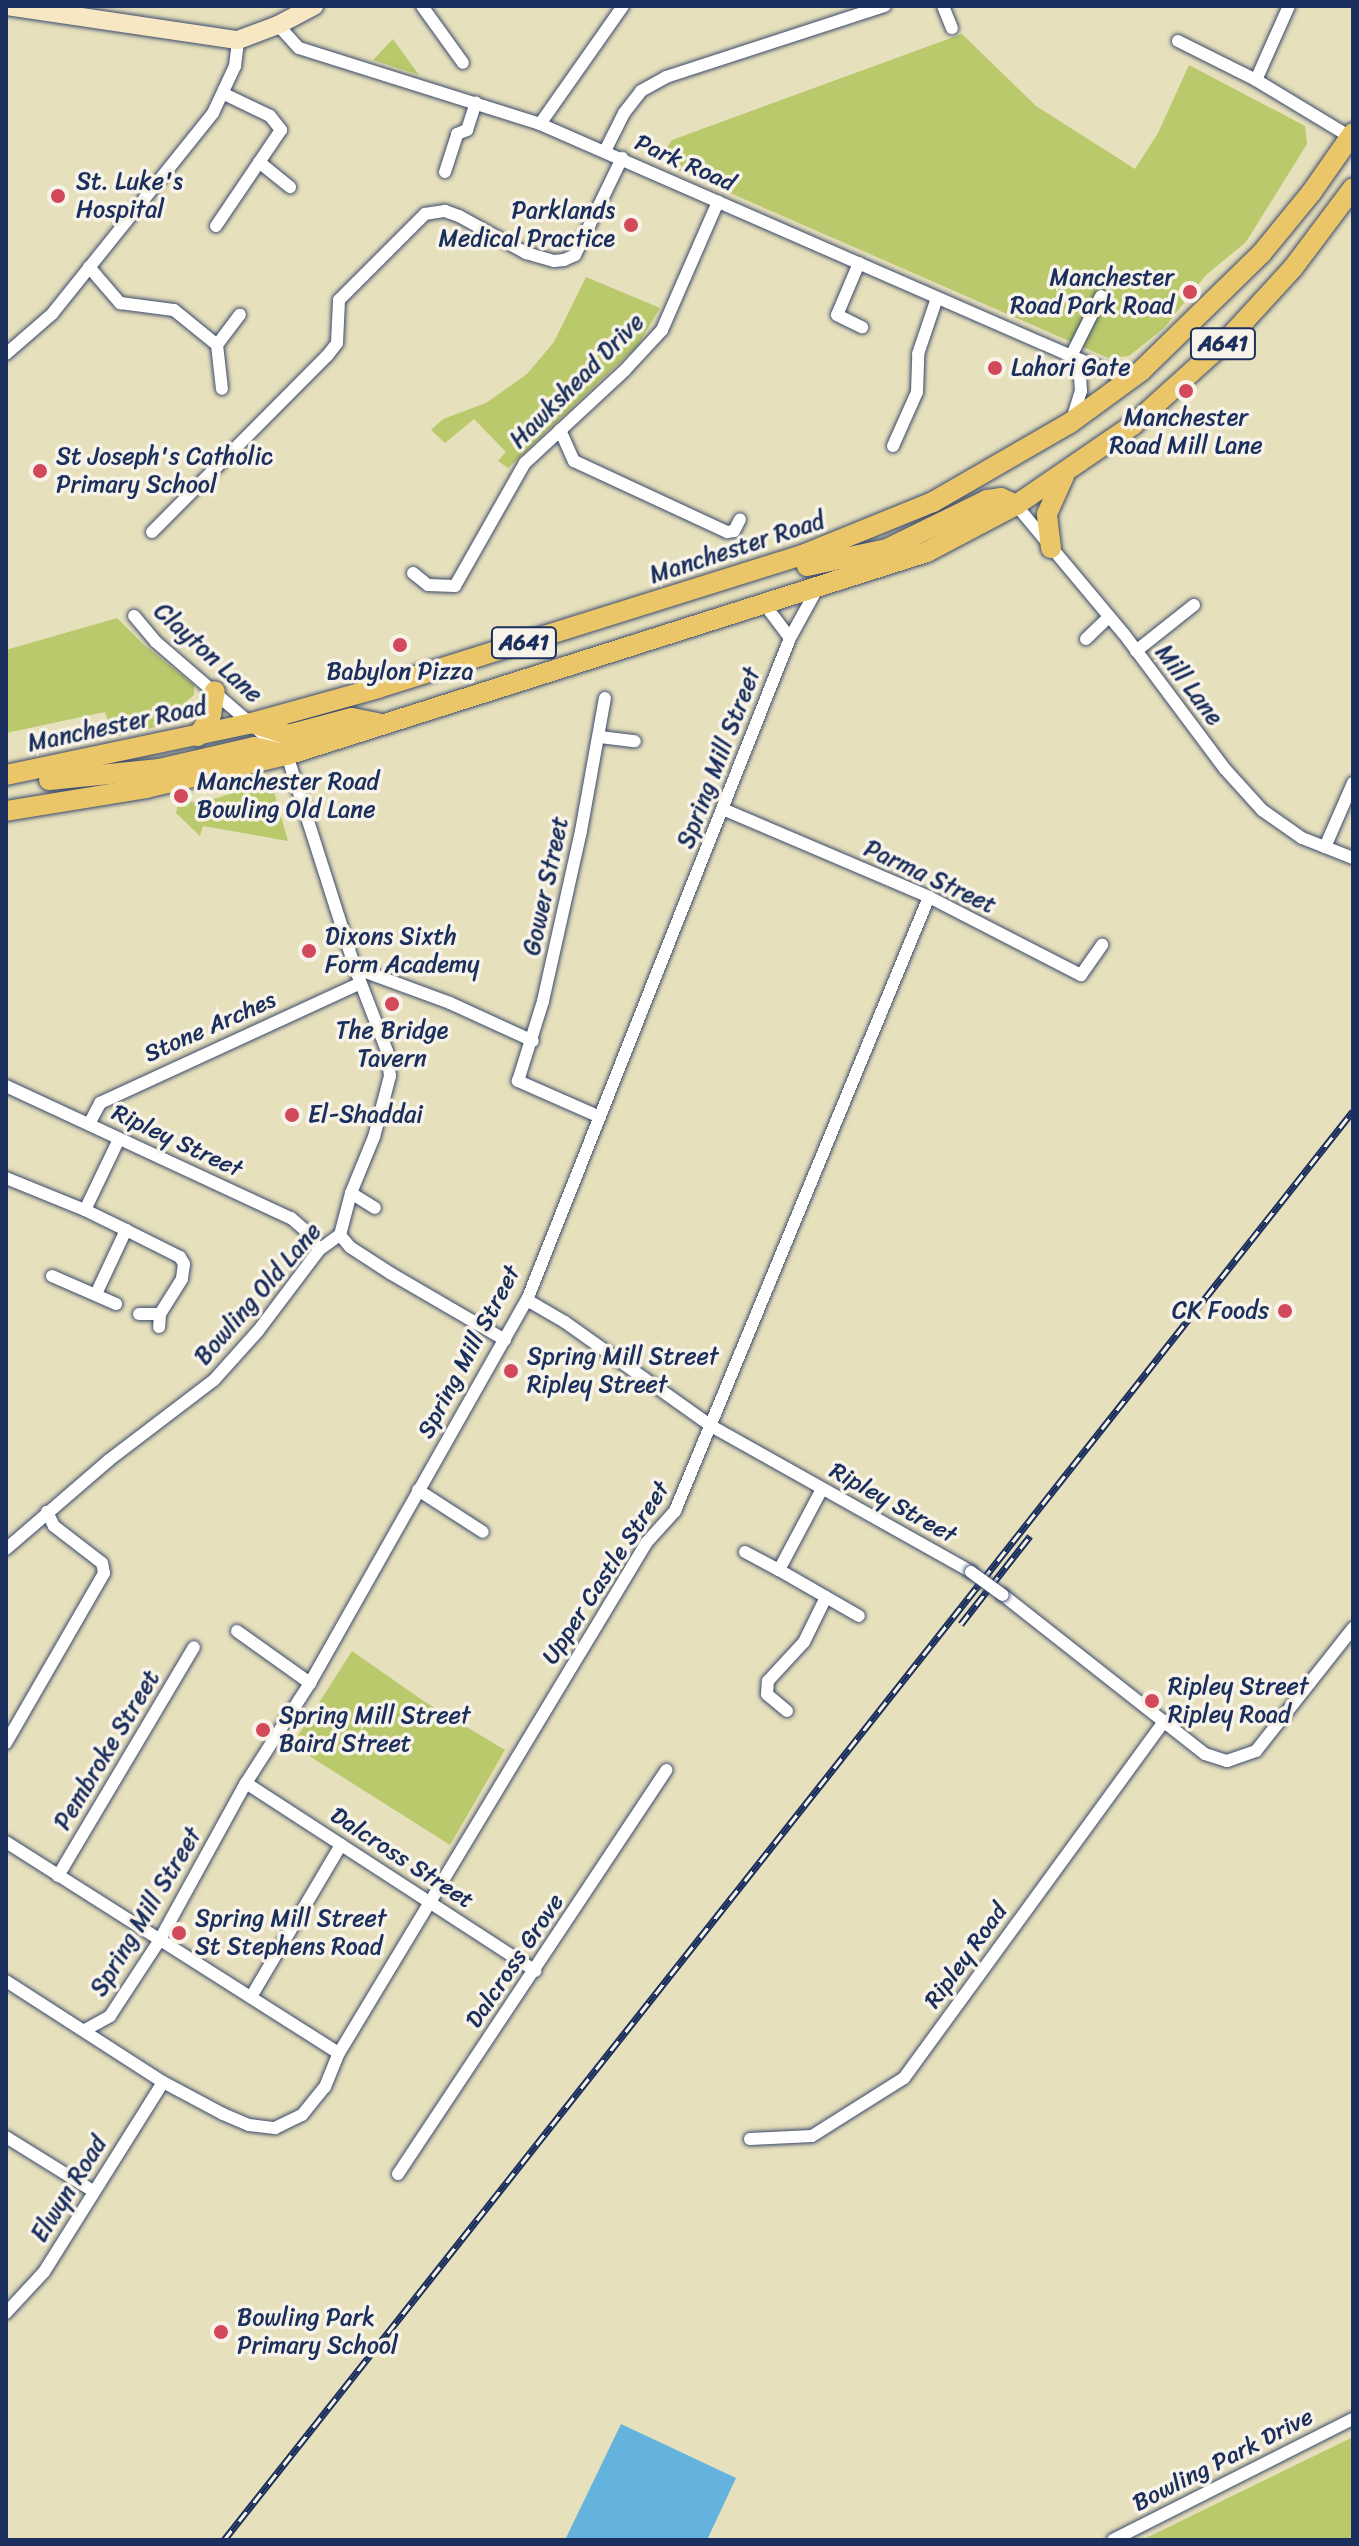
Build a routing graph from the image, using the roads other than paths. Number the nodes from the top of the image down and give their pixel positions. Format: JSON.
{"nodes":[{"id":1,"x":7,"y":6,"type":"edge"},
{"id":2,"x":314,"y":6,"type":"edge"},
{"id":3,"x":422,"y":6,"type":"edge"},
{"id":4,"x":623,"y":6,"type":"edge"},
{"id":5,"x":885,"y":6,"type":"edge"},
{"id":6,"x":943,"y":6,"type":"edge"},
{"id":7,"x":1289,"y":6,"type":"edge"},
{"id":8,"x":278,"y":25,"type":"junction"},
{"id":9,"x":952,"y":28,"type":"dead end"},
{"id":10,"x":238,"y":40,"type":"junction"},
{"id":11,"x":1178,"y":41,"type":"dead end"},
{"id":12,"x":463,"y":63,"type":"dead end"},
{"id":13,"x":1256,"y":80,"type":"junction"},
{"id":14,"x":224,"y":94,"type":"junction"},
{"id":15,"x":476,"y":102,"type":"junction"},
{"id":16,"x":540,"y":124,"type":"junction"},
{"id":17,"x":1352,"y":135,"type":"edge"},
{"id":18,"x":605,"y":151,"type":"junction"},
{"id":19,"x":622,"y":158,"type":"junction"},
{"id":20,"x":259,"y":162,"type":"junction"},
{"id":21,"x":445,"y":172,"type":"dead end"},
{"id":22,"x":290,"y":187,"type":"dead end"},
{"id":23,"x":1353,"y":188,"type":"edge"},
{"id":24,"x":718,"y":202,"type":"junction"},
{"id":25,"x":216,"y":226,"type":"dead end"},
{"id":26,"x":859,"y":263,"type":"junction"},
{"id":27,"x":89,"y":267,"type":"junction"},
{"id":28,"x":1101,"y":296,"type":"dead end"},
{"id":29,"x":937,"y":298,"type":"junction"},
{"id":30,"x":240,"y":315,"type":"dead end"},
{"id":31,"x":862,"y":327,"type":"dead end"},
{"id":32,"x":217,"y":345,"type":"junction"},
{"id":33,"x":6,"y":354,"type":"edge"},
{"id":34,"x":1071,"y":356,"type":"junction"},
{"id":35,"x":1141,"y":371,"type":"junction"},
{"id":36,"x":222,"y":389,"type":"dead end"},
{"id":37,"x":1070,"y":423,"type":"junction"},
{"id":38,"x":560,"y":430,"type":"junction"},
{"id":39,"x":893,"y":446,"type":"dead end"},
{"id":40,"x":1002,"y":466,"type":"junction"},
{"id":41,"x":1066,"y":472,"type":"junction"},
{"id":42,"x":1016,"y":505,"type":"junction"},
{"id":43,"x":740,"y":519,"type":"dead end"},
{"id":44,"x":152,"y":532,"type":"dead end"},
{"id":45,"x":1051,"y":548,"type":"junction"},
{"id":46,"x":413,"y":573,"type":"dead end"},
{"id":47,"x":730,"y":577,"type":"junction"},
{"id":48,"x":817,"y":589,"type":"junction"},
{"id":49,"x":765,"y":605,"type":"junction"},
{"id":50,"x":1194,"y":605,"type":"dead end"},
{"id":51,"x":134,"y":616,"type":"dead end"},
{"id":52,"x":1109,"y":617,"type":"junction"},
{"id":53,"x":790,"y":638,"type":"junction"},
{"id":54,"x":1086,"y":639,"type":"dead end"},
{"id":55,"x":1136,"y":651,"type":"junction"},
{"id":56,"x":215,"y":691,"type":"junction"},
{"id":57,"x":605,"y":698,"type":"dead end"},
{"id":58,"x":252,"y":723,"type":"junction"},
{"id":59,"x":382,"y":724,"type":"junction"},
{"id":60,"x":198,"y":736,"type":"junction"},
{"id":61,"x":600,"y":737,"type":"junction"},
{"id":62,"x":635,"y":741,"type":"dead end"},
{"id":63,"x":287,"y":755,"type":"junction"},
{"id":64,"x":12,"y":774,"type":"edge"},
{"id":65,"x":1353,"y":783,"type":"edge"},
{"id":66,"x":723,"y":809,"type":"junction"},
{"id":67,"x":6,"y":811,"type":"edge"},
{"id":68,"x":1325,"y":847,"type":"junction"},
{"id":69,"x":1353,"y":858,"type":"edge"},
{"id":70,"x":929,"y":897,"type":"junction"},
{"id":71,"x":1102,"y":945,"type":"dead end"},
{"id":72,"x":355,"y":968,"type":"junction"},
{"id":73,"x":361,"y":983,"type":"junction"},
{"id":74,"x":533,"y":1041,"type":"junction"},
{"id":75,"x":6,"y":1086,"type":"edge"},
{"id":76,"x":600,"y":1117,"type":"junction"},
{"id":77,"x":89,"y":1124,"type":"junction"},
{"id":78,"x":119,"y":1139,"type":"junction"},
{"id":79,"x":6,"y":1178,"type":"edge"},
{"id":80,"x":351,"y":1193,"type":"junction"},
{"id":81,"x":375,"y":1208,"type":"dead end"},
{"id":82,"x":85,"y":1210,"type":"junction"},
{"id":83,"x":126,"y":1230,"type":"junction"},
{"id":84,"x":340,"y":1235,"type":"junction"},
{"id":85,"x":319,"y":1250,"type":"junction"},
{"id":86,"x":52,"y":1276,"type":"dead end"},
{"id":87,"x":96,"y":1294,"type":"junction"},
{"id":88,"x":527,"y":1300,"type":"junction"},
{"id":89,"x":116,"y":1304,"type":"dead end"},
{"id":90,"x":139,"y":1314,"type":"dead end"},
{"id":91,"x":505,"y":1340,"type":"junction"},
{"id":92,"x":713,"y":1427,"type":"junction"},
{"id":93,"x":822,"y":1489,"type":"junction"},
{"id":94,"x":418,"y":1490,"type":"junction"},
{"id":95,"x":47,"y":1512,"type":"junction"},
{"id":96,"x":483,"y":1532,"type":"dead end"},
{"id":97,"x":6,"y":1549,"type":"edge"},
{"id":98,"x":745,"y":1552,"type":"dead end"},
{"id":99,"x":779,"y":1570,"type":"junction"},
{"id":100,"x":826,"y":1597,"type":"junction"},
{"id":101,"x":859,"y":1616,"type":"dead end"},
{"id":102,"x":237,"y":1631,"type":"dead end"},
{"id":103,"x":1352,"y":1633,"type":"edge"},
{"id":104,"x":194,"y":1647,"type":"dead end"},
{"id":105,"x":310,"y":1683,"type":"junction"},
{"id":106,"x":787,"y":1711,"type":"dead end"},
{"id":107,"x":1164,"y":1721,"type":"junction"},
{"id":108,"x":6,"y":1743,"type":"edge"},
{"id":109,"x":666,"y":1770,"type":"dead end"},
{"id":110,"x":246,"y":1783,"type":"junction"},
{"id":111,"x":6,"y":1842,"type":"edge"},
{"id":112,"x":341,"y":1845,"type":"junction"},
{"id":113,"x":58,"y":1876,"type":"junction"},
{"id":114,"x":431,"y":1903,"type":"junction"},
{"id":115,"x":159,"y":1941,"type":"junction"},
{"id":116,"x":535,"y":1971,"type":"junction"},
{"id":117,"x":6,"y":1981,"type":"edge"},
{"id":118,"x":251,"y":1997,"type":"junction"},
{"id":119,"x":85,"y":2030,"type":"junction"},
{"id":120,"x":339,"y":2053,"type":"junction"},
{"id":121,"x":163,"y":2082,"type":"junction"},
{"id":122,"x":6,"y":2137,"type":"edge"},
{"id":123,"x":750,"y":2139,"type":"dead end"},
{"id":124,"x":398,"y":2174,"type":"dead end"},
{"id":125,"x":93,"y":2191,"type":"junction"},
{"id":126,"x":6,"y":2313,"type":"edge"},
{"id":127,"x":1353,"y":2419,"type":"edge"},
{"id":128,"x":1113,"y":2540,"type":"edge"}],
"edges":[{"from":1,"to":10,"type":"street"},
{"from":2,"to":8,"type":"street"},
{"from":3,"to":12,"type":"street"},
{"from":4,"to":16,"type":"street"},
{"from":5,"to":18,"type":"street"},
{"from":6,"to":9,"type":"street"},
{"from":7,"to":13,"type":"street"},
{"from":8,"to":10,"type":"street"},
{"from":8,"to":15,"type":"street","name":"Park Road"},
{"from":10,"to":14,"type":"street"},
{"from":11,"to":13,"type":"street"},
{"from":13,"to":17,"type":"street"},
{"from":14,"to":20,"type":"street"},
{"from":14,"to":27,"type":"street"},
{"from":15,"to":16,"type":"street","name":"Park Road"},
{"from":15,"to":21,"type":"street"},
{"from":16,"to":18,"type":"street","name":"Park Road"},
{"from":17,"to":35,"type":"main road","name":"Manchester Road","number":"A641"},
{"from":18,"to":19,"type":"street","name":"Park Road"},
{"from":19,"to":24,"type":"street","name":"Park Road"},
{"from":19,"to":44,"type":"street"},
{"from":20,"to":22,"type":"street"},
{"from":20,"to":25,"type":"street"},
{"from":23,"to":41,"type":"main road","number":"A641"},
{"from":24,"to":26,"type":"street","name":"Park Road"},
{"from":24,"to":38,"type":"street","name":"Hawkshead Drive"},
{"from":26,"to":29,"type":"street","name":"Park Road"},
{"from":26,"to":31,"type":"street"},
{"from":27,"to":32,"type":"street"},
{"from":27,"to":33,"type":"street"},
{"from":28,"to":34,"type":"street"},
{"from":29,"to":34,"type":"street","name":"Park Road"},
{"from":29,"to":39,"type":"street"},
{"from":30,"to":32,"type":"street"},
{"from":32,"to":36,"type":"street"},
{"from":34,"to":35,"type":"street","name":"Park Road"},
{"from":34,"to":37,"type":"street"},
{"from":35,"to":37,"type":"main road","name":"Manchester Road","number":"A641"},
{"from":37,"to":40,"type":"main road","name":"Manchester Road","number":"A641"},
{"from":38,"to":43,"type":"street"},
{"from":38,"to":46,"type":"street","name":"Hawkshead Drive"},
{"from":40,"to":42,"type":"main road"},
{"from":40,"to":47,"type":"main road","name":"Manchester Road","number":"A641"},
{"from":41,"to":42,"type":"main road","number":"A641"},
{"from":41,"to":45,"type":"main road"},
{"from":42,"to":45,"type":"street","name":"Mill Lane"},
{"from":42,"to":47,"type":"main road"},
{"from":42,"to":48,"type":"main road","number":"A641"},
{"from":45,"to":52,"type":"street","name":"Mill Lane"},
{"from":47,"to":58,"type":"main road","name":"Manchester Road","number":"A641"},
{"from":48,"to":49,"type":"main road","number":"A641"},
{"from":48,"to":53,"type":"street","name":"Spring Mill Street"},
{"from":49,"to":53,"type":"street"},
{"from":49,"to":59,"type":"main road","number":"A641"},
{"from":50,"to":55,"type":"street"},
{"from":51,"to":56,"type":"street","name":"Clayton Lane"},
{"from":52,"to":54,"type":"street"},
{"from":52,"to":55,"type":"street","name":"Mill Lane"},
{"from":53,"to":66,"type":"street","name":"Spring Mill Street"},
{"from":55,"to":68,"type":"street","name":"Mill Lane"},
{"from":56,"to":58,"type":"street","name":"Clayton Lane"},
{"from":56,"to":60,"type":"main road"},
{"from":57,"to":61,"type":"street","name":"Gower Street"},
{"from":58,"to":59,"type":"main road"},
{"from":58,"to":60,"type":"main road","name":"Manchester Road","number":"A641"},
{"from":58,"to":63,"type":"street","name":"Clayton Lane"},
{"from":59,"to":63,"type":"main road","number":"A641"},
{"from":60,"to":64,"type":"main road","name":"Manchester Road","number":"A641"},
{"from":61,"to":62,"type":"street"},
{"from":61,"to":74,"type":"street","name":"Gower Street"},
{"from":63,"to":64,"type":"main road"},
{"from":63,"to":67,"type":"main road","number":"A641"},
{"from":63,"to":72,"type":"street","name":"Bowling Old Lane"},
{"from":65,"to":68,"type":"street"},
{"from":66,"to":70,"type":"street","name":"Parma Street"},
{"from":66,"to":76,"type":"street","name":"Spring Mill Street"},
{"from":68,"to":69,"type":"street","name":"Mill Lane"},
{"from":70,"to":71,"type":"street","name":"Parma Street"},
{"from":70,"to":92,"type":"street","name":"Upper Castle Street"},
{"from":72,"to":73,"type":"street","name":"Bowling Old Lane"},
{"from":72,"to":74,"type":"street"},
{"from":73,"to":77,"type":"street","name":"Stone Arches"},
{"from":73,"to":80,"type":"street","name":"Bowling Old Lane"},
{"from":74,"to":76,"type":"street","name":"Gower Street"},
{"from":75,"to":77,"type":"street","name":"Ripley Street"},
{"from":76,"to":88,"type":"street","name":"Spring Mill Street"},
{"from":77,"to":78,"type":"street","name":"Ripley Street"},
{"from":78,"to":82,"type":"street"},
{"from":78,"to":85,"type":"street","name":"Ripley Street"},
{"from":79,"to":82,"type":"street"},
{"from":80,"to":81,"type":"street"},
{"from":80,"to":84,"type":"street","name":"Bowling Old Lane"},
{"from":82,"to":83,"type":"street"},
{"from":83,"to":87,"type":"street"},
{"from":83,"to":90,"type":"street"},
{"from":84,"to":85,"type":"street","name":"Bowling Old Lane"},
{"from":84,"to":91,"type":"street"},
{"from":85,"to":95,"type":"street","name":"Bowling Old Lane"},
{"from":86,"to":87,"type":"street"},
{"from":87,"to":89,"type":"street"},
{"from":88,"to":91,"type":"street","name":"Spring Mill Street"},
{"from":88,"to":92,"type":"street","name":"Ripley Street"},
{"from":91,"to":94,"type":"street","name":"Spring Mill Street"},
{"from":92,"to":93,"type":"street","name":"Ripley Street"},
{"from":92,"to":114,"type":"street","name":"Upper Castle Street"},
{"from":93,"to":99,"type":"street"},
{"from":93,"to":107,"type":"street","name":"Ripley Street","bridge":true},
{"from":94,"to":96,"type":"street"},
{"from":94,"to":105,"type":"street","name":"Spring Mill Street"},
{"from":95,"to":97,"type":"street","name":"Bowling Old Lane"},
{"from":95,"to":108,"type":"street"},
{"from":98,"to":99,"type":"street"},
{"from":99,"to":100,"type":"street"},
{"from":100,"to":101,"type":"street"},
{"from":100,"to":106,"type":"street"},
{"from":102,"to":105,"type":"street"},
{"from":103,"to":107,"type":"street","name":"Ripley Street"},
{"from":104,"to":113,"type":"street","name":"Pembroke Street"},
{"from":105,"to":110,"type":"street","name":"Spring Mill Street"},
{"from":107,"to":123,"type":"street","name":"Ripley Road"},
{"from":109,"to":116,"type":"street","name":"Dalcross Grove"},
{"from":110,"to":112,"type":"street","name":"Dalcross Street"},
{"from":110,"to":115,"type":"street","name":"Spring Mill Street"},
{"from":111,"to":113,"type":"street"},
{"from":112,"to":114,"type":"street","name":"Dalcross Street"},
{"from":112,"to":118,"type":"street"},
{"from":113,"to":115,"type":"street"},
{"from":114,"to":116,"type":"street","name":"Dalcross Street"},
{"from":114,"to":120,"type":"street","name":"Upper Castle Street"},
{"from":115,"to":118,"type":"street"},
{"from":115,"to":119,"type":"street","name":"Spring Mill Street"},
{"from":116,"to":124,"type":"street","name":"Dalcross Grove"},
{"from":117,"to":119,"type":"street","name":"Upper Castle Street"},
{"from":118,"to":120,"type":"street"},
{"from":119,"to":121,"type":"street","name":"Upper Castle Street"},
{"from":120,"to":121,"type":"street","name":"Upper Castle Street"},
{"from":121,"to":125,"type":"street","name":"Elwyn Road"},
{"from":122,"to":125,"type":"street"},
{"from":125,"to":126,"type":"street","name":"Elwyn Road"},
{"from":127,"to":128,"type":"street","name":"Bowling Park Drive"}]}
